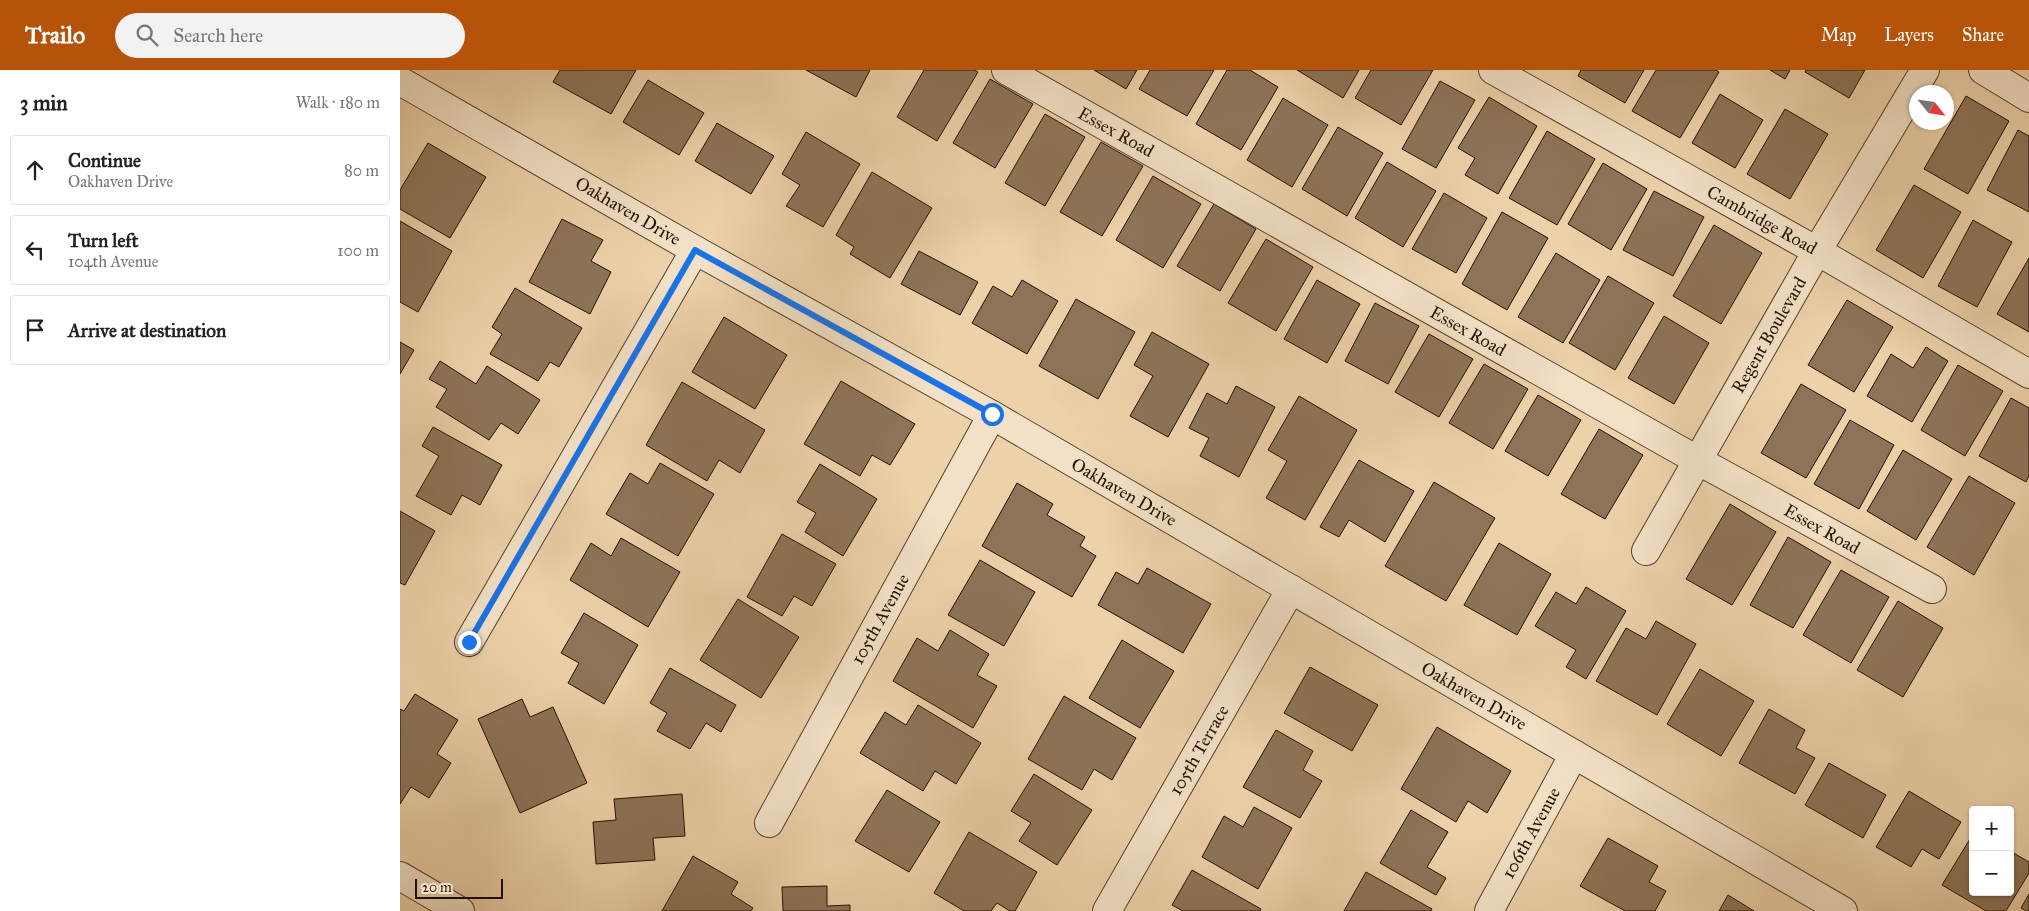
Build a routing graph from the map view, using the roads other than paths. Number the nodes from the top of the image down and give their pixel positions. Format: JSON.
{"nodes":[{"id":1,"x":1006,"y":70,"type":"edge"},
{"id":2,"x":1493,"y":70,"type":"edge"},
{"id":3,"x":1925,"y":70,"type":"edge"},
{"id":4,"x":1983,"y":70,"type":"edge"},
{"id":5,"x":400,"y":81,"type":"edge"},
{"id":6,"x":2029,"y":98,"type":"edge"},
{"id":7,"x":695,"y":250,"type":"junction"},
{"id":8,"x":1817,"y":251,"type":"junction"},
{"id":9,"x":2029,"y":374,"type":"edge"},
{"id":10,"x":992,"y":414,"type":"junction"},
{"id":11,"x":1697,"y":460,"type":"junction"},
{"id":12,"x":1646,"y":551,"type":"dead end"},
{"id":13,"x":1291,"y":589,"type":"junction"},
{"id":14,"x":1932,"y":589,"type":"dead end"},
{"id":15,"x":469,"y":642,"type":"dead end"},
{"id":16,"x":1574,"y":754,"type":"junction"},
{"id":17,"x":769,"y":823,"type":"dead end"},
{"id":18,"x":400,"y":876,"type":"edge"},
{"id":19,"x":460,"y":911,"type":"edge"},
{"id":20,"x":1107,"y":911,"type":"edge"},
{"id":21,"x":1489,"y":911,"type":"edge"},
{"id":22,"x":1843,"y":911,"type":"edge"}],
"edges":[{"from":1,"to":11,"type":"street","name":"Essex Road"},
{"from":2,"to":8,"type":"street","name":"Cambridge Road"},
{"from":3,"to":8,"type":"street","name":"Regent Boulevard"},
{"from":4,"to":6,"type":"street"},
{"from":5,"to":7,"type":"street","name":"Oakhaven Drive"},
{"from":7,"to":10,"type":"street","name":"Oakhaven Drive"},
{"from":7,"to":15,"type":"street"},
{"from":8,"to":9,"type":"street","name":"Cambridge Road"},
{"from":8,"to":11,"type":"street","name":"Regent Boulevard"},
{"from":10,"to":13,"type":"street","name":"Oakhaven Drive"},
{"from":10,"to":17,"type":"street","name":"105th Avenue"},
{"from":11,"to":12,"type":"street","name":"Regent Boulevard"},
{"from":11,"to":14,"type":"street","name":"Essex Road"},
{"from":13,"to":16,"type":"street","name":"Oakhaven Drive"},
{"from":13,"to":20,"type":"street","name":"105th Terrace"},
{"from":16,"to":21,"type":"street","name":"106th Avenue"},
{"from":16,"to":22,"type":"street","name":"Oakhaven Drive"},
{"from":18,"to":19,"type":"street"}]}
